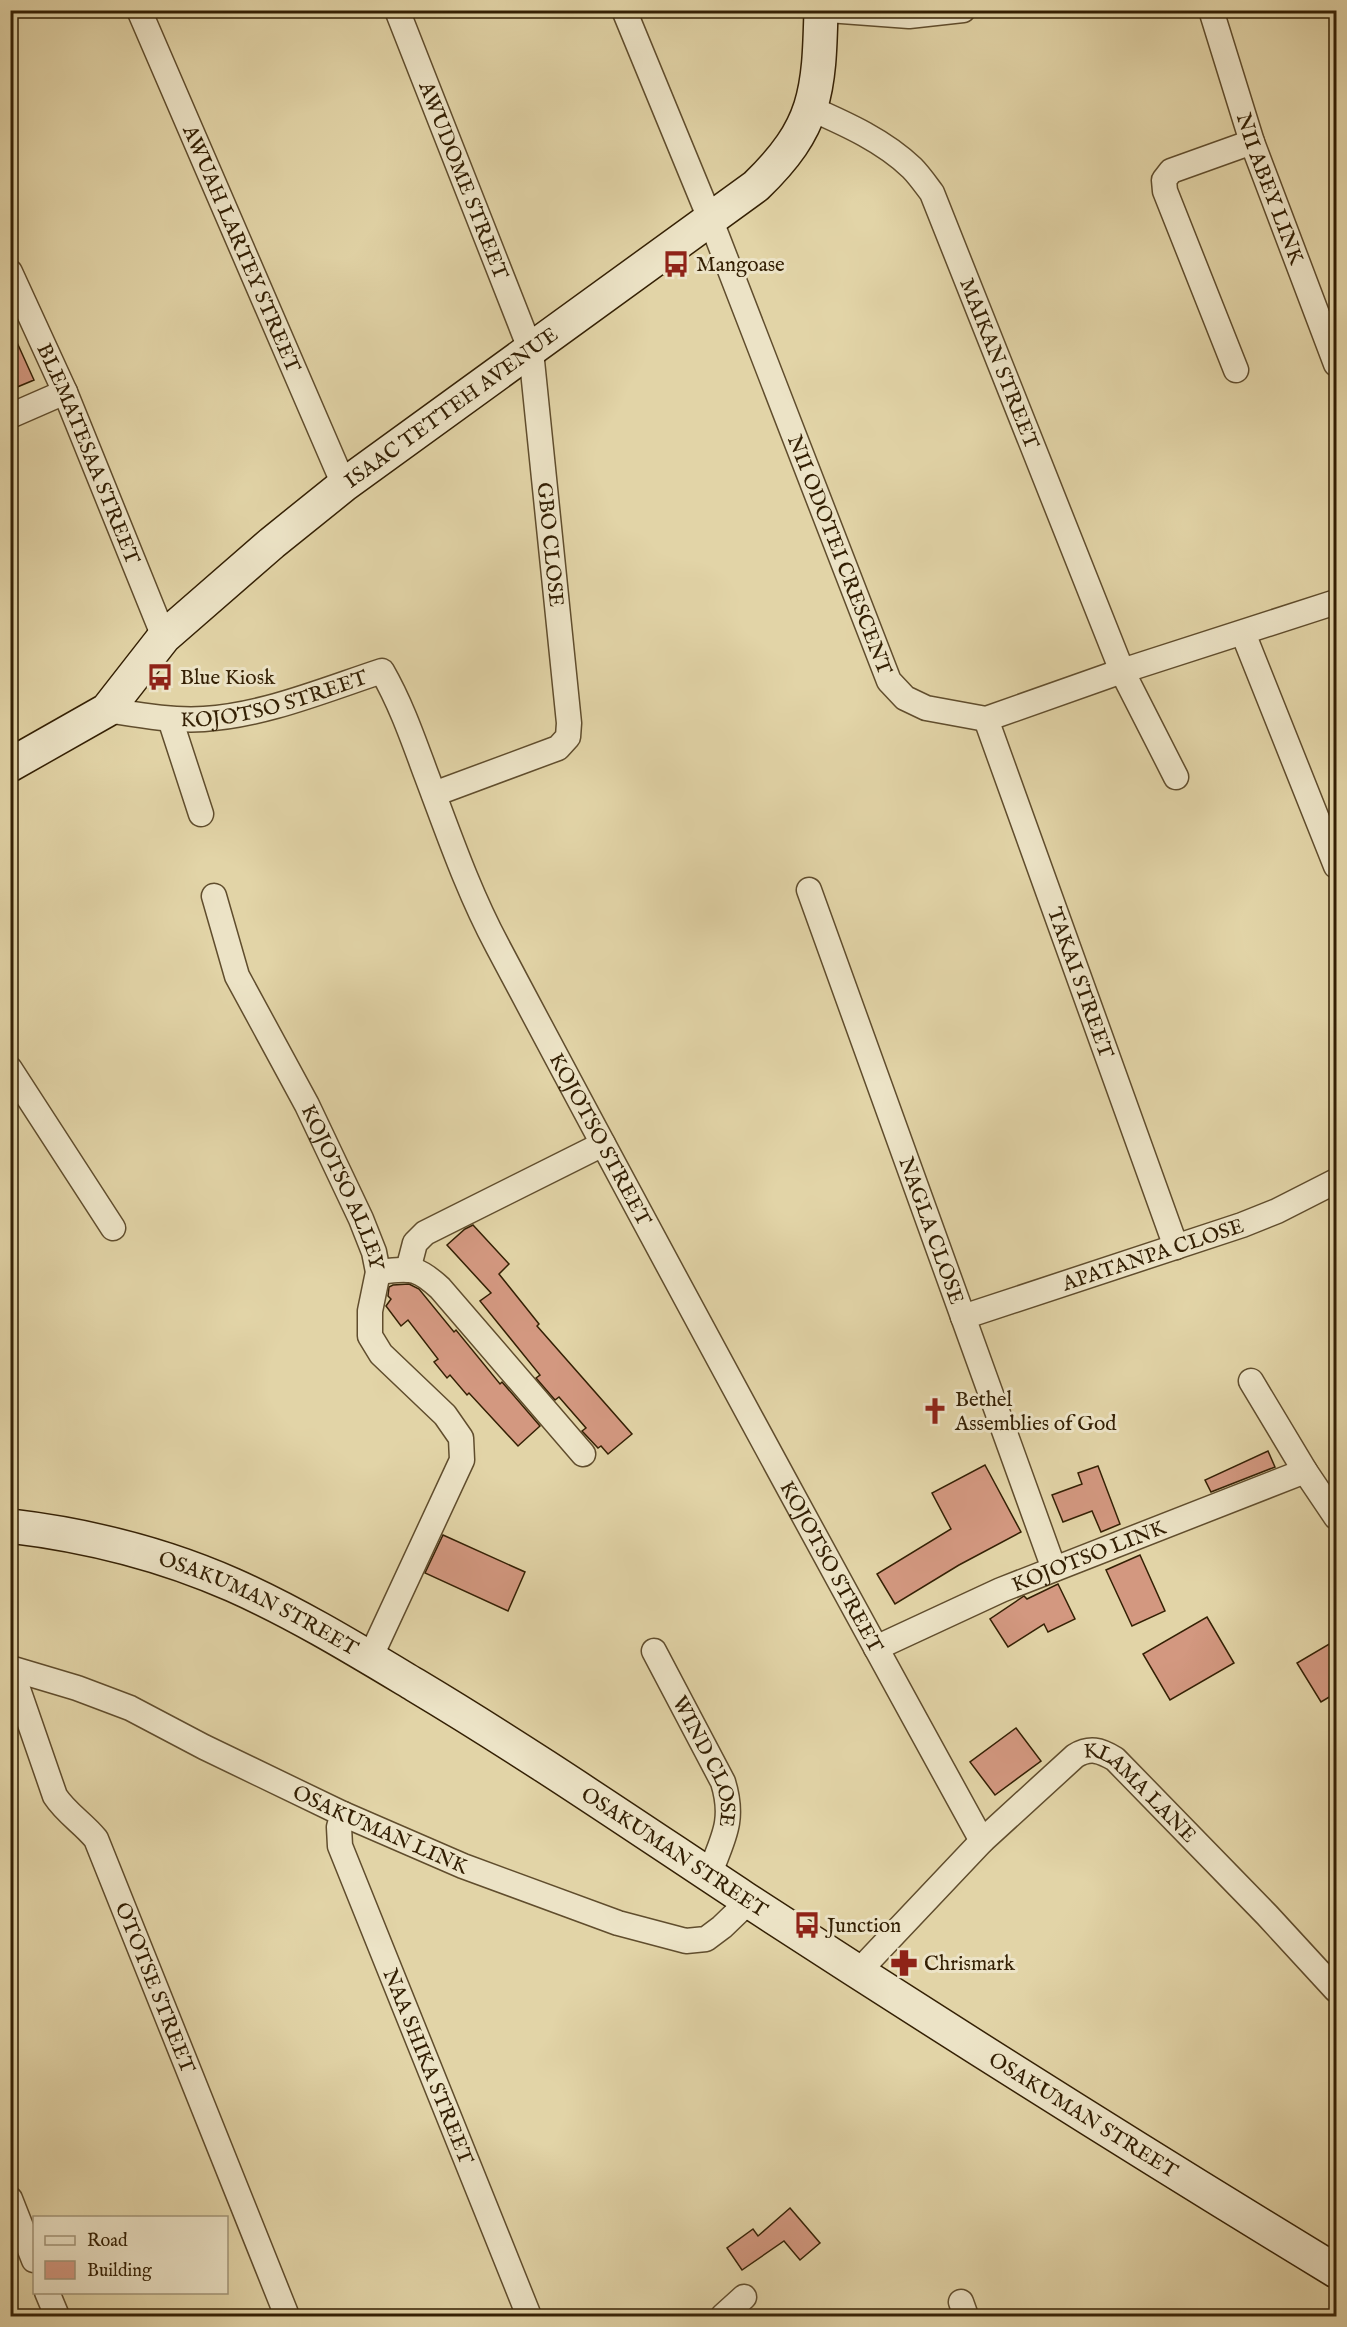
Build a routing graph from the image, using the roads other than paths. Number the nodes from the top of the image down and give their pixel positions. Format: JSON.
{"nodes":[{"id":1,"x":139,"y":10,"type":"edge"},
{"id":2,"x":397,"y":10,"type":"edge"},
{"id":3,"x":624,"y":10,"type":"edge"},
{"id":4,"x":821,"y":10,"type":"edge"},
{"id":5,"x":828,"y":10,"type":"edge"},
{"id":6,"x":963,"y":10,"type":"edge"},
{"id":7,"x":1211,"y":10,"type":"edge"},
{"id":8,"x":812,"y":109,"type":"junction"},
{"id":9,"x":1252,"y":142,"type":"junction"},
{"id":10,"x":711,"y":221,"type":"junction"},
{"id":11,"x":10,"y":272,"type":"edge"},
{"id":12,"x":531,"y":351,"type":"junction"},
{"id":13,"x":1336,"y":364,"type":"edge"},
{"id":14,"x":1236,"y":370,"type":"dead end"},
{"id":15,"x":65,"y":392,"type":"junction"},
{"id":16,"x":10,"y":416,"type":"edge"},
{"id":17,"x":344,"y":485,"type":"junction"},
{"id":18,"x":1336,"y":602,"type":"edge"},
{"id":19,"x":1243,"y":633,"type":"junction"},
{"id":20,"x":164,"y":637,"type":"junction"},
{"id":21,"x":1122,"y":671,"type":"junction"},
{"id":22,"x":107,"y":710,"type":"junction"},
{"id":23,"x":170,"y":719,"type":"junction"},
{"id":24,"x":986,"y":719,"type":"junction"},
{"id":25,"x":10,"y":765,"type":"edge"},
{"id":26,"x":1176,"y":777,"type":"dead end"},
{"id":27,"x":434,"y":794,"type":"junction"},
{"id":28,"x":1327,"y":813,"type":"edge"},
{"id":29,"x":201,"y":814,"type":"dead end"},
{"id":30,"x":1336,"y":866,"type":"edge"},
{"id":31,"x":809,"y":890,"type":"dead end"},
{"id":32,"x":214,"y":896,"type":"dead end"},
{"id":33,"x":10,"y":1069,"type":"edge"},
{"id":34,"x":603,"y":1144,"type":"junction"},
{"id":35,"x":1336,"y":1181,"type":"edge"},
{"id":36,"x":113,"y":1228,"type":"dead end"},
{"id":37,"x":1176,"y":1247,"type":"junction"},
{"id":38,"x":408,"y":1269,"type":"junction"},
{"id":39,"x":378,"y":1272,"type":"junction"},
{"id":40,"x":963,"y":1317,"type":"junction"},
{"id":41,"x":1251,"y":1381,"type":"dead end"},
{"id":42,"x":583,"y":1454,"type":"dead end"},
{"id":43,"x":1305,"y":1471,"type":"junction"},
{"id":44,"x":1336,"y":1517,"type":"edge"},
{"id":45,"x":10,"y":1526,"type":"edge"},
{"id":46,"x":1054,"y":1569,"type":"junction"},
{"id":47,"x":876,"y":1648,"type":"junction"},
{"id":48,"x":654,"y":1652,"type":"dead end"},
{"id":49,"x":370,"y":1658,"type":"junction"},
{"id":50,"x":11,"y":1668,"type":"edge"},
{"id":51,"x":344,"y":1814,"type":"junction"},
{"id":52,"x":982,"y":1841,"type":"junction"},
{"id":53,"x":709,"y":1875,"type":"junction"},
{"id":54,"x":750,"y":1902,"type":"junction"},
{"id":55,"x":859,"y":1971,"type":"junction"},
{"id":56,"x":1336,"y":1990,"type":"edge"},
{"id":57,"x":10,"y":2199,"type":"edge"},
{"id":58,"x":33,"y":2257,"type":"edge"},
{"id":59,"x":1336,"y":2271,"type":"edge"},
{"id":60,"x":48,"y":2294,"type":"edge"},
{"id":61,"x":744,"y":2297,"type":"dead end"},
{"id":62,"x":57,"y":2316,"type":"edge"},
{"id":63,"x":287,"y":2316,"type":"edge"},
{"id":64,"x":529,"y":2316,"type":"edge"},
{"id":65,"x":723,"y":2316,"type":"edge"}],
"edges":[{"from":1,"to":17,"type":"street","name":"AWUAH LARTEY STREET"},
{"from":2,"to":12,"type":"street","name":"AWUDOME STREET"},
{"from":3,"to":10,"type":"street","name":"NII ODOTEI CRESCENT"},
{"from":4,"to":8,"type":"street","name":"ISAAC TETTEH AVENUE"},
{"from":5,"to":6,"type":"street"},
{"from":7,"to":9,"type":"street","name":"NII ABEY LINK"},
{"from":8,"to":10,"type":"street","name":"ISAAC TETTEH AVENUE"},
{"from":8,"to":21,"type":"street","name":"MAIKAN STREET"},
{"from":9,"to":13,"type":"street","name":"NII ABEY LINK"},
{"from":9,"to":14,"type":"street"},
{"from":10,"to":12,"type":"street","name":"ISAAC TETTEH AVENUE"},
{"from":10,"to":24,"type":"street","name":"NII ODOTEI CRESCENT"},
{"from":11,"to":15,"type":"street","name":"BLEMATESAA STREET"},
{"from":12,"to":17,"type":"street","name":"ISAAC TETTEH AVENUE"},
{"from":12,"to":27,"type":"street","name":"GBO CLOSE"},
{"from":15,"to":16,"type":"street"},
{"from":15,"to":20,"type":"street","name":"BLEMATESAA STREET"},
{"from":17,"to":20,"type":"street","name":"ISAAC TETTEH AVENUE"},
{"from":18,"to":19,"type":"street","name":"NII ODOTEI CRESCENT"},
{"from":19,"to":21,"type":"street","name":"NII ODOTEI CRESCENT"},
{"from":19,"to":28,"type":"street"},
{"from":20,"to":22,"type":"street","name":"ISAAC TETTEH AVENUE"},
{"from":21,"to":24,"type":"street","name":"NII ODOTEI CRESCENT"},
{"from":21,"to":26,"type":"street","name":"MAIKAN STREET"},
{"from":22,"to":23,"type":"street","name":"KOJOTSO STREET"},
{"from":22,"to":25,"type":"street","name":"ISAAC TETTEH AVENUE"},
{"from":23,"to":27,"type":"street","name":"KOJOTSO STREET"},
{"from":23,"to":29,"type":"street"},
{"from":24,"to":37,"type":"street","name":"TAKAI STREET"},
{"from":27,"to":34,"type":"street","name":"KOJOTSO STREET"},
{"from":28,"to":30,"type":"street"},
{"from":31,"to":40,"type":"street","name":"NAGLA CLOSE"},
{"from":32,"to":39,"type":"street","name":"KOJOTSO ALLEY"},
{"from":33,"to":36,"type":"street"},
{"from":34,"to":38,"type":"street"},
{"from":34,"to":47,"type":"street","name":"KOJOTSO STREET"},
{"from":35,"to":37,"type":"street","name":"APATANPA CLOSE"},
{"from":37,"to":40,"type":"street","name":"APATANPA CLOSE"},
{"from":38,"to":39,"type":"street"},
{"from":38,"to":42,"type":"street"},
{"from":39,"to":49,"type":"street","name":"KOJOTSO ALLEY"},
{"from":40,"to":46,"type":"street","name":"NAGLA CLOSE"},
{"from":41,"to":43,"type":"street"},
{"from":43,"to":44,"type":"street"},
{"from":43,"to":46,"type":"street","name":"KOJOTSO LINK"},
{"from":45,"to":49,"type":"street","name":"OSAKUMAN STREET"},
{"from":46,"to":47,"type":"street","name":"KOJOTSO LINK"},
{"from":47,"to":52,"type":"street","name":"KOJOTSO STREET"},
{"from":48,"to":53,"type":"street","name":"WIND CLOSE"},
{"from":49,"to":53,"type":"street","name":"OSAKUMAN STREET"},
{"from":50,"to":51,"type":"street","name":"OSAKUMAN LINK"},
{"from":50,"to":63,"type":"street","name":"OTOTSE STREET"},
{"from":51,"to":54,"type":"street","name":"OSAKUMAN LINK"},
{"from":51,"to":64,"type":"street","name":"NAA SHIKA STREET"},
{"from":52,"to":55,"type":"street","name":"KLAMA LANE"},
{"from":52,"to":56,"type":"street","name":"KLAMA LANE"},
{"from":53,"to":54,"type":"street","name":"OSAKUMAN STREET"},
{"from":54,"to":55,"type":"street","name":"OSAKUMAN STREET"},
{"from":55,"to":59,"type":"street","name":"OSAKUMAN STREET"},
{"from":57,"to":58,"type":"street"},
{"from":60,"to":62,"type":"street"},
{"from":61,"to":65,"type":"street"}]}
